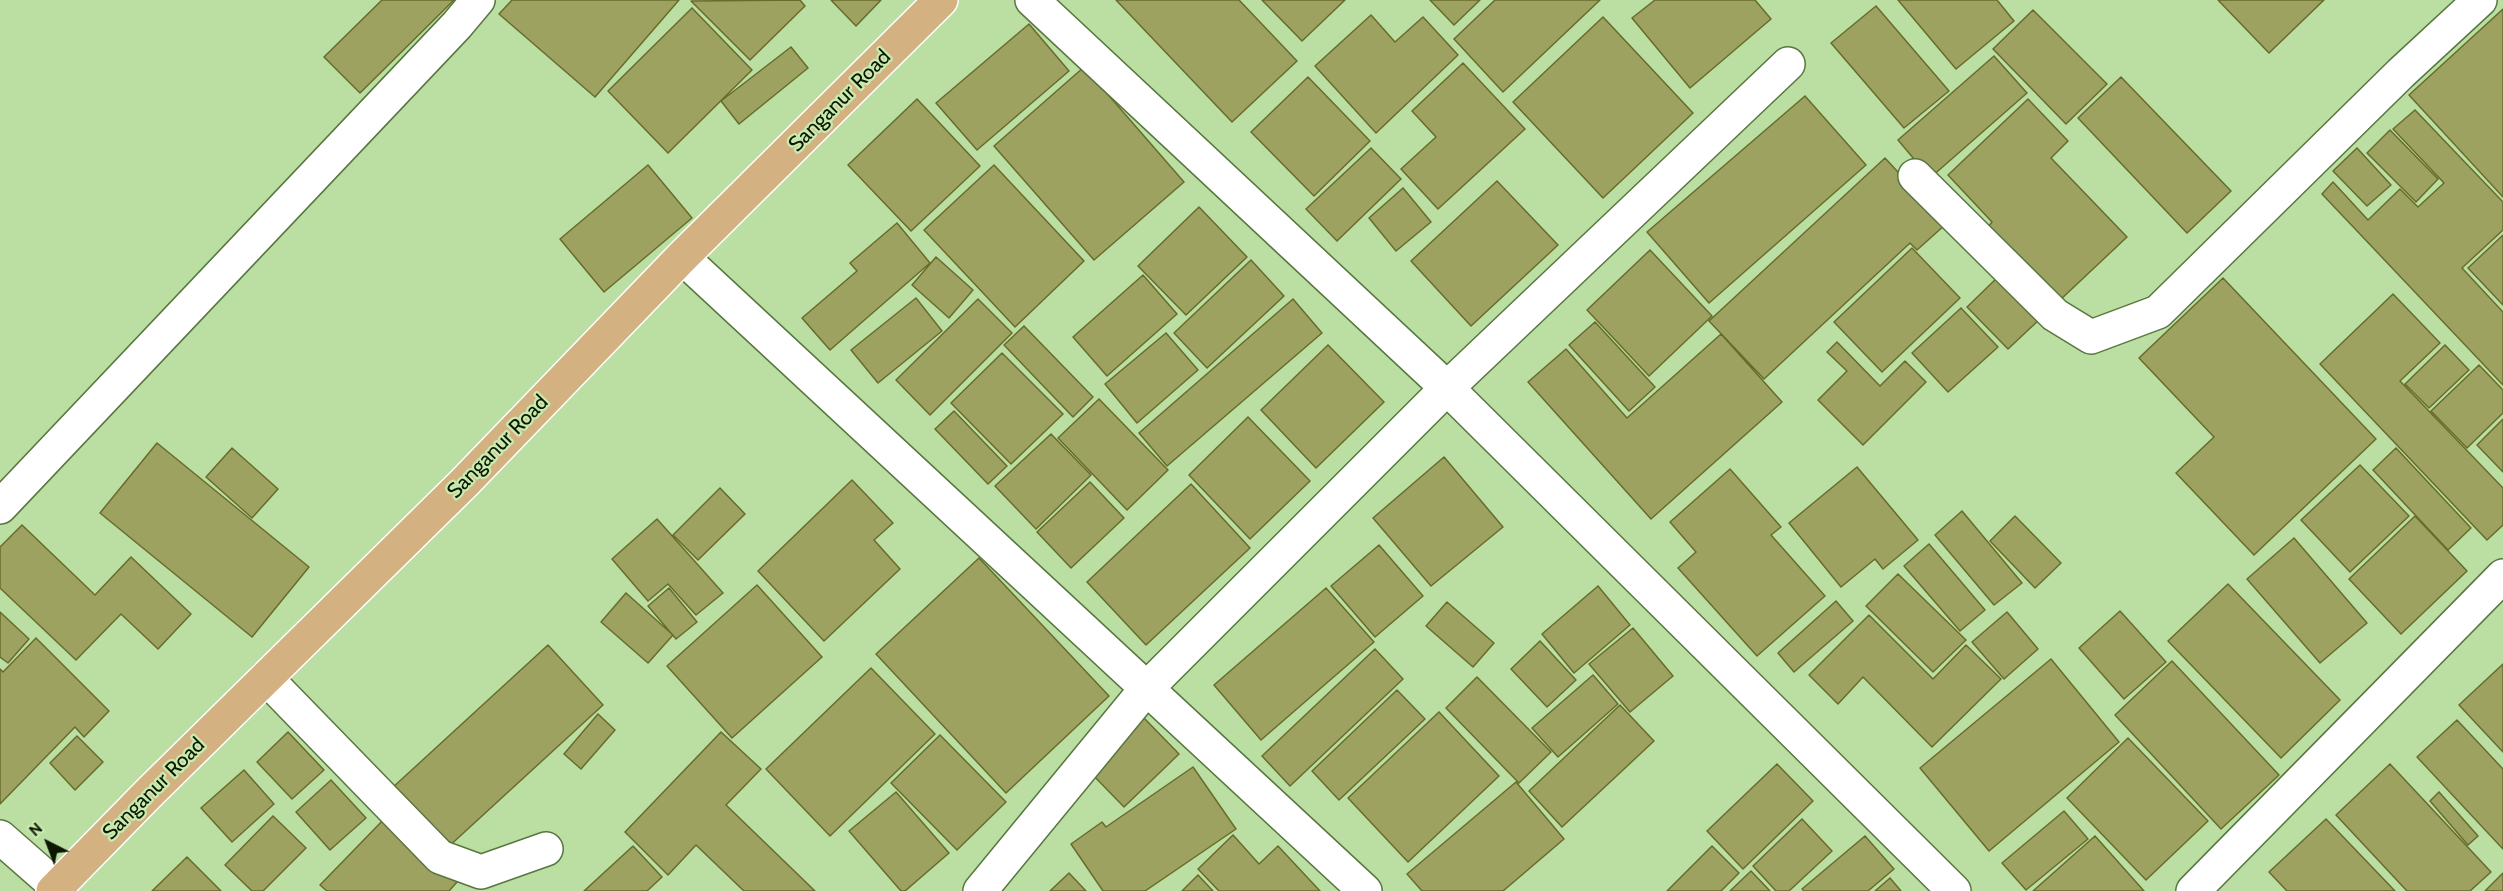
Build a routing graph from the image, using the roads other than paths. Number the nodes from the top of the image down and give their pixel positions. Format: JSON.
{"nodes":[{"id":1,"x":478,"y":0,"type":"edge"},
{"id":2,"x":942,"y":0,"type":"edge"},
{"id":3,"x":1032,"y":0,"type":"edge"},
{"id":4,"x":2480,"y":0,"type":"edge"},
{"id":5,"x":1788,"y":64,"type":"dead end"},
{"id":6,"x":1915,"y":176,"type":"dead end"},
{"id":7,"x":682,"y":257,"type":"junction"},
{"id":8,"x":1447,"y":388,"type":"junction"},
{"id":9,"x":0,"y":507,"type":"edge"},
{"id":10,"x":2503,"y":576,"type":"edge"},
{"id":11,"x":266,"y":678,"type":"junction"},
{"id":12,"x":1146,"y":689,"type":"junction"},
{"id":13,"x":0,"y":837,"type":"edge"},
{"id":14,"x":546,"y":849,"type":"dead end"},
{"id":15,"x":55,"y":889,"type":"edge"},
{"id":16,"x":980,"y":891,"type":"edge"},
{"id":17,"x":1365,"y":891,"type":"edge"},
{"id":18,"x":1954,"y":891,"type":"edge"},
{"id":19,"x":2193,"y":891,"type":"edge"}],
"edges":[{"from":1,"to":9,"type":"street"},
{"from":2,"to":7,"type":"main road","name":"Sanganur Road"},
{"from":3,"to":8,"type":"street"},
{"from":4,"to":6,"type":"street"},
{"from":5,"to":8,"type":"street"},
{"from":7,"to":11,"type":"main road","name":"Sanganur Road"},
{"from":7,"to":12,"type":"street"},
{"from":8,"to":12,"type":"street"},
{"from":8,"to":18,"type":"street"},
{"from":10,"to":19,"type":"street"},
{"from":11,"to":14,"type":"street"},
{"from":11,"to":15,"type":"main road","name":"Sanganur Road"},
{"from":12,"to":16,"type":"street"},
{"from":12,"to":17,"type":"street"},
{"from":13,"to":15,"type":"street"}]}
